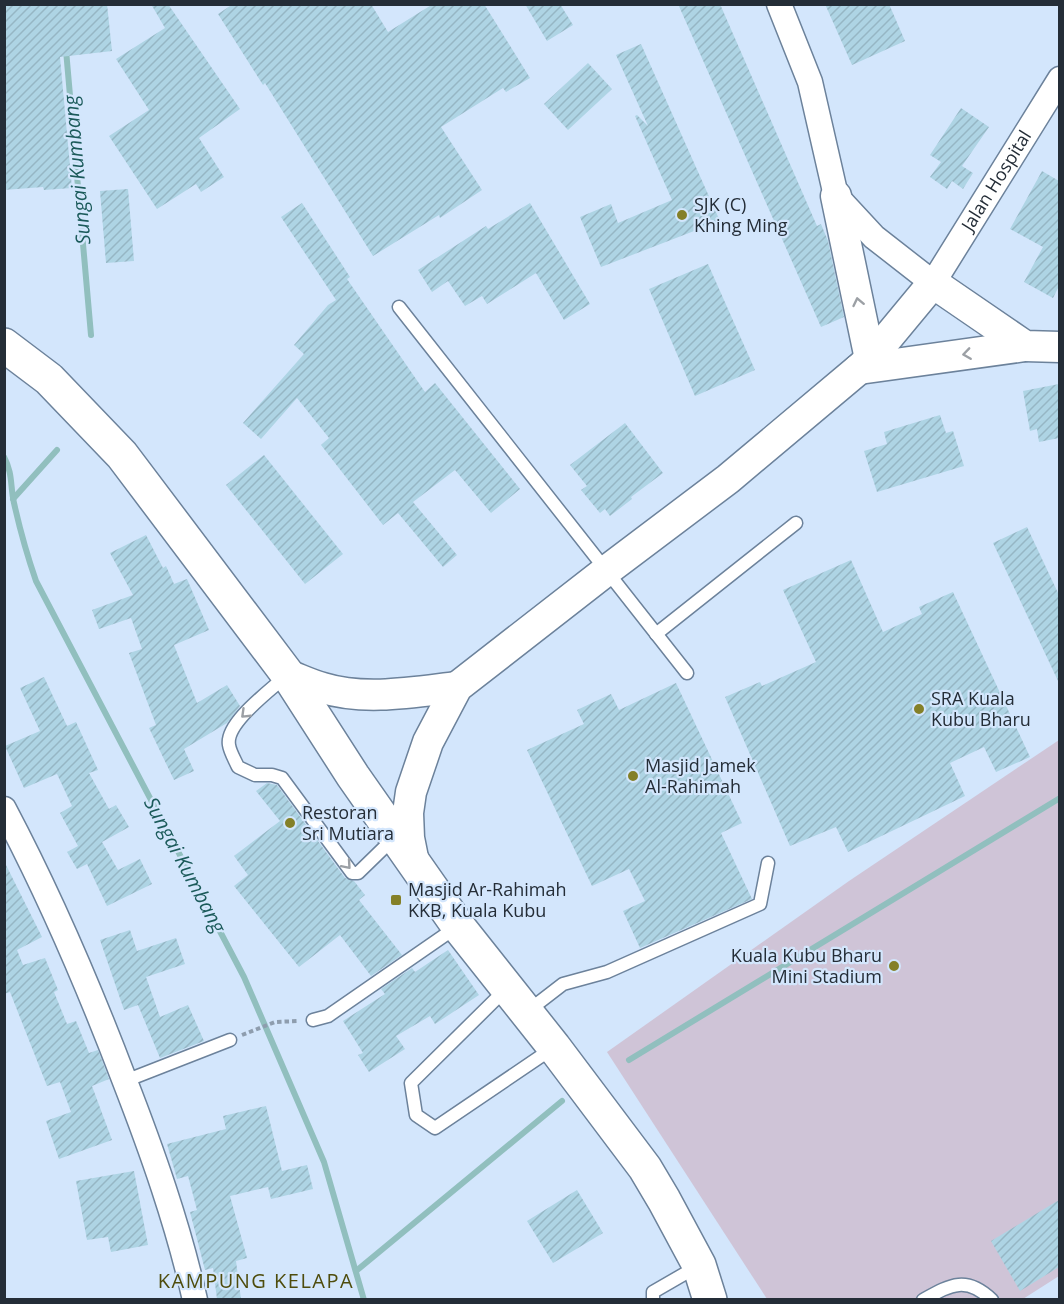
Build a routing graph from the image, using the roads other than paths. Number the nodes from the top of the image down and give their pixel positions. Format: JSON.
{"nodes":[{"id":1,"x":779,"y":4,"type":"edge"},
{"id":2,"x":1059,"y":79,"type":"edge"},
{"id":3,"x":836,"y":196,"type":"junction"},
{"id":4,"x":933,"y":283,"type":"junction"},
{"id":5,"x":399,"y":307,"type":"dead end"},
{"id":6,"x":4,"y":345,"type":"edge"},
{"id":7,"x":1025,"y":346,"type":"junction"},
{"id":8,"x":1059,"y":346,"type":"edge"},
{"id":9,"x":864,"y":364,"type":"junction"},
{"id":10,"x":796,"y":523,"type":"dead end"},
{"id":11,"x":606,"y":571,"type":"junction"},
{"id":12,"x":656,"y":634,"type":"junction"},
{"id":13,"x":687,"y":673,"type":"dead end"},
{"id":14,"x":288,"y":675,"type":"junction"},
{"id":15,"x":457,"y":687,"type":"junction"},
{"id":16,"x":4,"y":809,"type":"edge"},
{"id":17,"x":405,"y":850,"type":"junction"},
{"id":18,"x":768,"y":863,"type":"dead end"},
{"id":19,"x":459,"y":926,"type":"junction"},
{"id":20,"x":518,"y":1000,"type":"junction"},
{"id":21,"x":313,"y":1020,"type":"road end"},
{"id":22,"x":230,"y":1040,"type":"road end"},
{"id":23,"x":554,"y":1047,"type":"junction"},
{"id":24,"x":124,"y":1081,"type":"junction"},
{"id":25,"x":699,"y":1265,"type":"junction"},
{"id":26,"x":195,"y":1299,"type":"edge"},
{"id":27,"x":653,"y":1299,"type":"edge"},
{"id":28,"x":710,"y":1299,"type":"edge"},
{"id":29,"x":923,"y":1299,"type":"edge"},
{"id":30,"x":992,"y":1299,"type":"edge"}],
"edges":[{"from":1,"to":3,"type":"street"},
{"from":2,"to":4,"type":"street","name":"Jalan Hospital"},
{"from":3,"to":4,"type":"street"},
{"from":9,"to":3,"type":"street","one_way":true},
{"from":4,"to":7,"type":"street"},
{"from":4,"to":9,"type":"street"},
{"from":5,"to":11,"type":"lane"},
{"from":6,"to":14,"type":"main road"},
{"from":7,"to":8,"type":"street"},
{"from":7,"to":9,"type":"street","one_way":true},
{"from":9,"to":11,"type":"street"},
{"from":10,"to":12,"type":"lane"},
{"from":11,"to":12,"type":"lane"},
{"from":11,"to":15,"type":"street"},
{"from":12,"to":13,"type":"lane"},
{"from":14,"to":15,"type":"street"},
{"from":14,"to":17,"type":"main road"},
{"from":14,"to":17,"type":"lane","one_way":true},
{"from":15,"to":17,"type":"street"},
{"from":16,"to":24,"type":"street"},
{"from":17,"to":19,"type":"main road"},
{"from":18,"to":20,"type":"lane"},
{"from":19,"to":20,"type":"main road"},
{"from":19,"to":21,"type":"lane"},
{"from":20,"to":23,"type":"main road"},
{"from":20,"to":23,"type":"lane"},
{"from":22,"to":24,"type":"lane"},
{"from":23,"to":25,"type":"main road"},
{"from":24,"to":26,"type":"street"},
{"from":25,"to":27,"type":"lane"},
{"from":25,"to":28,"type":"main road"},
{"from":29,"to":30,"type":"lane"}]}
